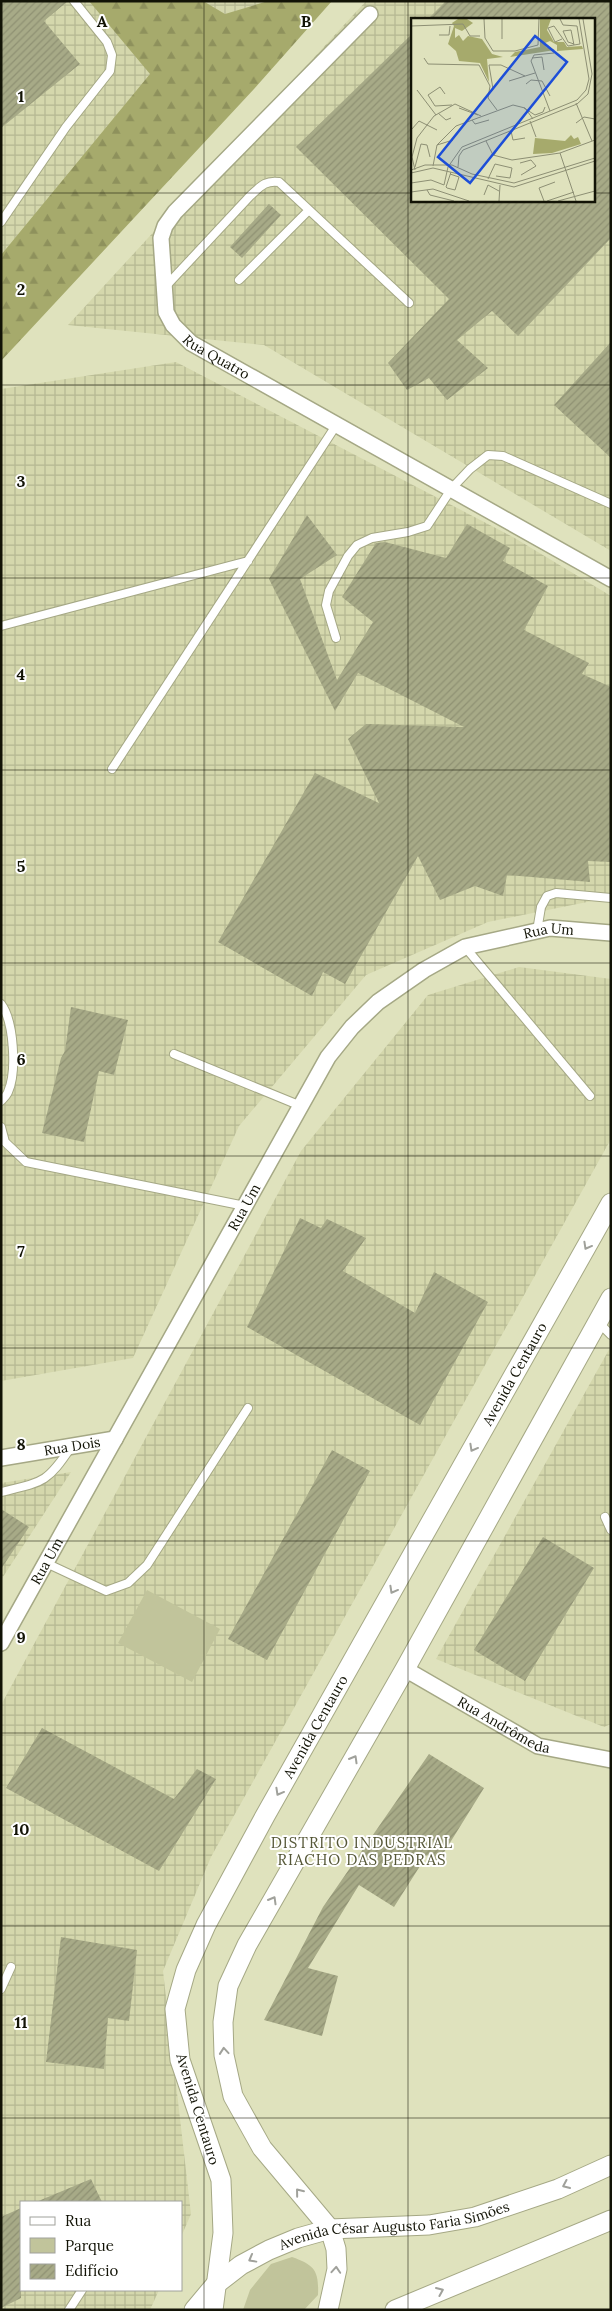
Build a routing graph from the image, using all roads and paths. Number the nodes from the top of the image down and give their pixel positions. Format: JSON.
{"nodes":[{"id":1,"x":74,"y":1,"type":"edge"},
{"id":2,"x":370,"y":14,"type":"dead end"},
{"id":3,"x":309,"y":210,"type":"junction"},
{"id":4,"x":1,"y":222,"type":"edge"},
{"id":5,"x":239,"y":280,"type":"dead end"},
{"id":6,"x":164,"y":287,"type":"junction"},
{"id":7,"x":409,"y":303,"type":"dead end"},
{"id":8,"x":337,"y":424,"type":"junction"},
{"id":9,"x":452,"y":488,"type":"junction"},
{"id":10,"x":611,"y":504,"type":"edge"},
{"id":11,"x":248,"y":561,"type":"junction"},
{"id":12,"x":611,"y":579,"type":"edge"},
{"id":13,"x":1,"y":626,"type":"edge"},
{"id":14,"x":336,"y":638,"type":"dead end"},
{"id":15,"x":112,"y":770,"type":"dead end"},
{"id":16,"x":611,"y":898,"type":"edge"},
{"id":17,"x":537,"y":931,"type":"junction"},
{"id":18,"x":611,"y":933,"type":"edge"},
{"id":19,"x":465,"y":947,"type":"junction"},
{"id":20,"x":1,"y":1004,"type":"edge"},
{"id":21,"x":174,"y":1054,"type":"dead end"},
{"id":22,"x":590,"y":1096,"type":"dead end"},
{"id":23,"x":1,"y":1102,"type":"edge"},
{"id":24,"x":301,"y":1106,"type":"junction"},
{"id":25,"x":1,"y":1127,"type":"edge"},
{"id":26,"x":611,"y":1203,"type":"edge"},
{"id":27,"x":245,"y":1206,"type":"junction"},
{"id":28,"x":611,"y":1298,"type":"edge"},
{"id":29,"x":604,"y":1328,"type":"edge"},
{"id":30,"x":248,"y":1408,"type":"dead end"},
{"id":31,"x":115,"y":1439,"type":"junction"},
{"id":32,"x":72,"y":1446,"type":"junction"},
{"id":33,"x":1,"y":1458,"type":"edge"},
{"id":34,"x":1,"y":1492,"type":"edge"},
{"id":35,"x":604,"y":1517,"type":"dead end"},
{"id":36,"x":611,"y":1530,"type":"edge"},
{"id":37,"x":46,"y":1563,"type":"junction"},
{"id":38,"x":1,"y":1643,"type":"edge"},
{"id":39,"x":405,"y":1669,"type":"junction"},
{"id":40,"x":611,"y":1760,"type":"edge"},
{"id":41,"x":11,"y":1967,"type":"dead end"},
{"id":42,"x":1,"y":1989,"type":"edge"},
{"id":43,"x":611,"y":2165,"type":"edge"},
{"id":44,"x":611,"y":2220,"type":"edge"},
{"id":45,"x":330,"y":2230,"type":"junction"},
{"id":46,"x":215,"y":2286,"type":"junction"},
{"id":47,"x":81,"y":2291,"type":"edge"},
{"id":48,"x":68,"y":2310,"type":"edge"},
{"id":49,"x":194,"y":2310,"type":"edge"},
{"id":50,"x":213,"y":2310,"type":"edge"},
{"id":51,"x":328,"y":2310,"type":"edge"},
{"id":52,"x":396,"y":2310,"type":"edge"}],
"edges":[{"from":1,"to":4,"type":"lane"},
{"from":2,"to":6,"type":"street","name":"Rua Quatro"},
{"from":3,"to":5,"type":"lane"},
{"from":3,"to":6,"type":"lane"},
{"from":3,"to":7,"type":"lane"},
{"from":6,"to":8,"type":"street","name":"Rua Quatro"},
{"from":8,"to":9,"type":"street","name":"Rua Quatro"},
{"from":8,"to":11,"type":"lane"},
{"from":9,"to":10,"type":"lane"},
{"from":9,"to":12,"type":"street","name":"Rua Quatro"},
{"from":9,"to":14,"type":"lane"},
{"from":11,"to":13,"type":"lane"},
{"from":11,"to":15,"type":"lane"},
{"from":16,"to":17,"type":"lane"},
{"from":17,"to":18,"type":"street","name":"Rua Um"},
{"from":17,"to":19,"type":"street","name":"Rua Um"},
{"from":19,"to":22,"type":"lane"},
{"from":19,"to":24,"type":"street","name":"Rua Um"},
{"from":20,"to":23,"type":"lane"},
{"from":21,"to":24,"type":"lane"},
{"from":24,"to":27,"type":"street","name":"Rua Um"},
{"from":25,"to":27,"type":"lane"},
{"from":26,"to":46,"type":"street","name":"Avenida Centauro","one_way":true},
{"from":27,"to":31,"type":"street","name":"Rua Um"},
{"from":28,"to":29,"type":"street"},
{"from":29,"to":39,"type":"street"},
{"from":30,"to":37,"type":"lane"},
{"from":31,"to":32,"type":"street","name":"Rua Dois"},
{"from":31,"to":37,"type":"street","name":"Rua Um"},
{"from":32,"to":33,"type":"street","name":"Rua Dois"},
{"from":32,"to":34,"type":"lane"},
{"from":35,"to":36,"type":"lane"},
{"from":37,"to":38,"type":"street","name":"Rua Um"},
{"from":39,"to":40,"type":"street","name":"Rua Andrômeda"},
{"from":45,"to":39,"type":"street","one_way":true},
{"from":41,"to":42,"type":"lane"},
{"from":43,"to":45,"type":"street","name":"Avenida César Augusto Faria Simões","one_way":true},
{"from":52,"to":44,"type":"street","one_way":true},
{"from":45,"to":46,"type":"street","name":"Avenida César Augusto Faria Simões","one_way":true},
{"from":51,"to":45,"type":"street","one_way":true},
{"from":46,"to":49,"type":"street","name":"Avenida César Augusto Faria Simões"},
{"from":46,"to":50,"type":"street","name":"Avenida Centauro"},
{"from":47,"to":48,"type":"lane"}]}
